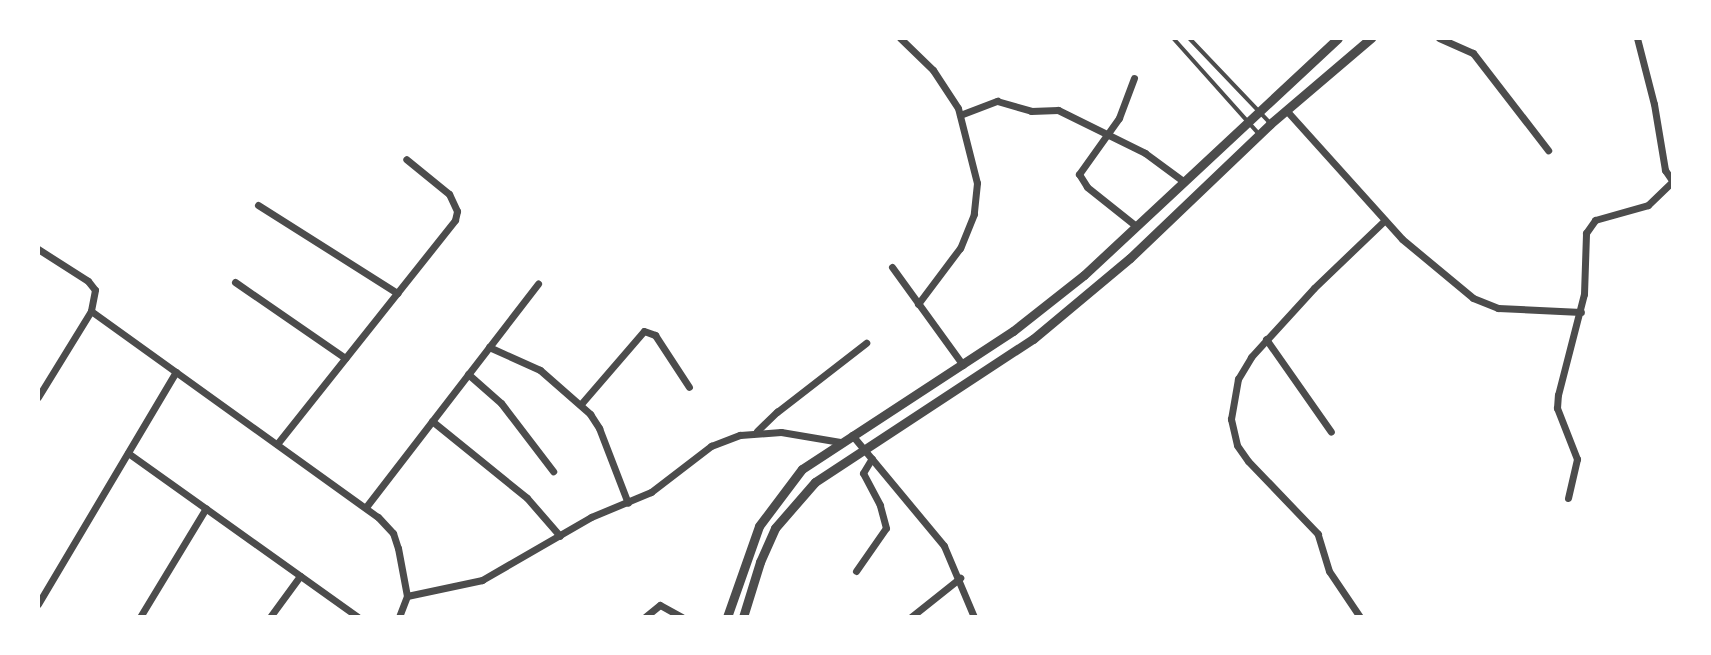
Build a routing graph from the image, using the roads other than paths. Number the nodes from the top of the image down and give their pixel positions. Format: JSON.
{"nodes":[{"id":1,"x":900,"y":38,"type":"edge"},
{"id":2,"x":1173,"y":38,"type":"edge"},
{"id":3,"x":1189,"y":38,"type":"edge"},
{"id":4,"x":1338,"y":38,"type":"edge"},
{"id":5,"x":1371,"y":38,"type":"edge"},
{"id":6,"x":1440,"y":38,"type":"edge"},
{"id":7,"x":1637,"y":38,"type":"edge"},
{"id":8,"x":1134,"y":78,"type":"dead end"},
{"id":9,"x":1286,"y":110,"type":"junction"},
{"id":10,"x":1258,"y":111,"type":"junction"},
{"id":11,"x":960,"y":115,"type":"junction"},
{"id":12,"x":1247,"y":121,"type":"junction"},
{"id":13,"x":1270,"y":124,"type":"junction"},
{"id":14,"x":1259,"y":134,"type":"junction"},
{"id":15,"x":1108,"y":136,"type":"junction"},
{"id":16,"x":1548,"y":150,"type":"dead end"},
{"id":17,"x":406,"y":159,"type":"dead end"},
{"id":18,"x":1183,"y":181,"type":"junction"},
{"id":19,"x":1673,"y":182,"type":"edge"},
{"id":20,"x":258,"y":205,"type":"dead end"},
{"id":21,"x":1385,"y":220,"type":"junction"},
{"id":22,"x":1136,"y":226,"type":"junction"},
{"id":23,"x":38,"y":249,"type":"edge"},
{"id":24,"x":892,"y":267,"type":"dead end"},
{"id":25,"x":235,"y":282,"type":"dead end"},
{"id":26,"x":538,"y":284,"type":"dead end"},
{"id":27,"x":397,"y":293,"type":"junction"},
{"id":28,"x":918,"y":304,"type":"junction"},
{"id":29,"x":91,"y":311,"type":"junction"},
{"id":30,"x":1581,"y":312,"type":"junction"},
{"id":31,"x":1266,"y":339,"type":"junction"},
{"id":32,"x":866,"y":343,"type":"dead end"},
{"id":33,"x":489,"y":347,"type":"junction"},
{"id":34,"x":345,"y":358,"type":"junction"},
{"id":35,"x":963,"y":365,"type":"junction"},
{"id":36,"x":176,"y":372,"type":"junction"},
{"id":37,"x":468,"y":374,"type":"junction"},
{"id":38,"x":689,"y":387,"type":"dead end"},
{"id":39,"x":38,"y":397,"type":"edge"},
{"id":40,"x":581,"y":404,"type":"junction"},
{"id":41,"x":432,"y":421,"type":"junction"},
{"id":42,"x":757,"y":431,"type":"junction"},
{"id":43,"x":1331,"y":432,"type":"dead end"},
{"id":44,"x":852,"y":435,"type":"junction"},
{"id":45,"x":840,"y":442,"type":"junction"},
{"id":46,"x":277,"y":444,"type":"junction"},
{"id":47,"x":865,"y":448,"type":"junction"},
{"id":48,"x":128,"y":453,"type":"junction"},
{"id":49,"x":872,"y":458,"type":"junction"},
{"id":50,"x":553,"y":471,"type":"dead end"},
{"id":51,"x":1568,"y":498,"type":"dead end"},
{"id":52,"x":628,"y":503,"type":"junction"},
{"id":53,"x":366,"y":507,"type":"junction"},
{"id":54,"x":206,"y":508,"type":"junction"},
{"id":55,"x":560,"y":536,"type":"junction"},
{"id":56,"x":856,"y":571,"type":"dead end"},
{"id":57,"x":300,"y":576,"type":"junction"},
{"id":58,"x":960,"y":578,"type":"junction"},
{"id":59,"x":407,"y":596,"type":"junction"},
{"id":60,"x":38,"y":604,"type":"edge"},
{"id":61,"x":973,"y":615,"type":"edge"},
{"id":62,"x":140,"y":617,"type":"edge"},
{"id":63,"x":270,"y":617,"type":"edge"},
{"id":64,"x":358,"y":617,"type":"edge"},
{"id":65,"x":399,"y":617,"type":"edge"},
{"id":66,"x":645,"y":617,"type":"edge"},
{"id":67,"x":682,"y":617,"type":"edge"},
{"id":68,"x":727,"y":617,"type":"edge"},
{"id":69,"x":743,"y":617,"type":"edge"},
{"id":70,"x":911,"y":617,"type":"edge"},
{"id":71,"x":981,"y":617,"type":"edge"},
{"id":72,"x":1360,"y":617,"type":"edge"}],
"edges":[{"from":1,"to":11,"type":"street"},
{"from":2,"to":12,"type":"lane"},
{"from":3,"to":10,"type":"lane"},
{"from":4,"to":10,"type":"street"},
{"from":5,"to":9,"type":"street"},
{"from":6,"to":16,"type":"street"},
{"from":7,"to":19,"type":"street"},
{"from":8,"to":15,"type":"street"},
{"from":9,"to":13,"type":"street"},
{"from":9,"to":21,"type":"street"},
{"from":10,"to":12,"type":"street"},
{"from":10,"to":13,"type":"lane"},
{"from":11,"to":15,"type":"street"},
{"from":11,"to":28,"type":"street"},
{"from":12,"to":14,"type":"lane"},
{"from":12,"to":18,"type":"street"},
{"from":13,"to":14,"type":"street"},
{"from":14,"to":47,"type":"street"},
{"from":15,"to":18,"type":"street"},
{"from":15,"to":22,"type":"street"},
{"from":17,"to":27,"type":"street"},
{"from":18,"to":22,"type":"street"},
{"from":19,"to":30,"type":"street"},
{"from":20,"to":27,"type":"street"},
{"from":21,"to":30,"type":"street"},
{"from":21,"to":31,"type":"street"},
{"from":22,"to":35,"type":"street"},
{"from":23,"to":29,"type":"street"},
{"from":24,"to":28,"type":"street"},
{"from":25,"to":34,"type":"street"},
{"from":26,"to":33,"type":"street"},
{"from":27,"to":34,"type":"street"},
{"from":28,"to":35,"type":"street"},
{"from":29,"to":36,"type":"street"},
{"from":29,"to":39,"type":"street"},
{"from":30,"to":51,"type":"street"},
{"from":31,"to":43,"type":"street"},
{"from":31,"to":72,"type":"street"},
{"from":32,"to":42,"type":"street"},
{"from":33,"to":37,"type":"street"},
{"from":33,"to":40,"type":"street"},
{"from":34,"to":46,"type":"street"},
{"from":35,"to":44,"type":"street"},
{"from":36,"to":46,"type":"street"},
{"from":36,"to":48,"type":"street"},
{"from":37,"to":41,"type":"street"},
{"from":37,"to":50,"type":"street"},
{"from":38,"to":40,"type":"street"},
{"from":40,"to":52,"type":"street"},
{"from":41,"to":53,"type":"street"},
{"from":41,"to":55,"type":"street"},
{"from":42,"to":45,"type":"street"},
{"from":42,"to":52,"type":"street"},
{"from":44,"to":45,"type":"street"},
{"from":44,"to":47,"type":"street"},
{"from":45,"to":68,"type":"street"},
{"from":46,"to":53,"type":"street"},
{"from":47,"to":49,"type":"street"},
{"from":47,"to":69,"type":"street"},
{"from":48,"to":54,"type":"street"},
{"from":48,"to":60,"type":"street"},
{"from":49,"to":56,"type":"street"},
{"from":49,"to":58,"type":"street"},
{"from":52,"to":55,"type":"street"},
{"from":53,"to":59,"type":"street"},
{"from":54,"to":57,"type":"street"},
{"from":54,"to":62,"type":"street"},
{"from":55,"to":59,"type":"street"},
{"from":57,"to":63,"type":"street"},
{"from":57,"to":64,"type":"street"},
{"from":58,"to":61,"type":"street"},
{"from":58,"to":70,"type":"street"},
{"from":59,"to":65,"type":"street"},
{"from":61,"to":71,"type":"street"},
{"from":66,"to":67,"type":"street"}]}
